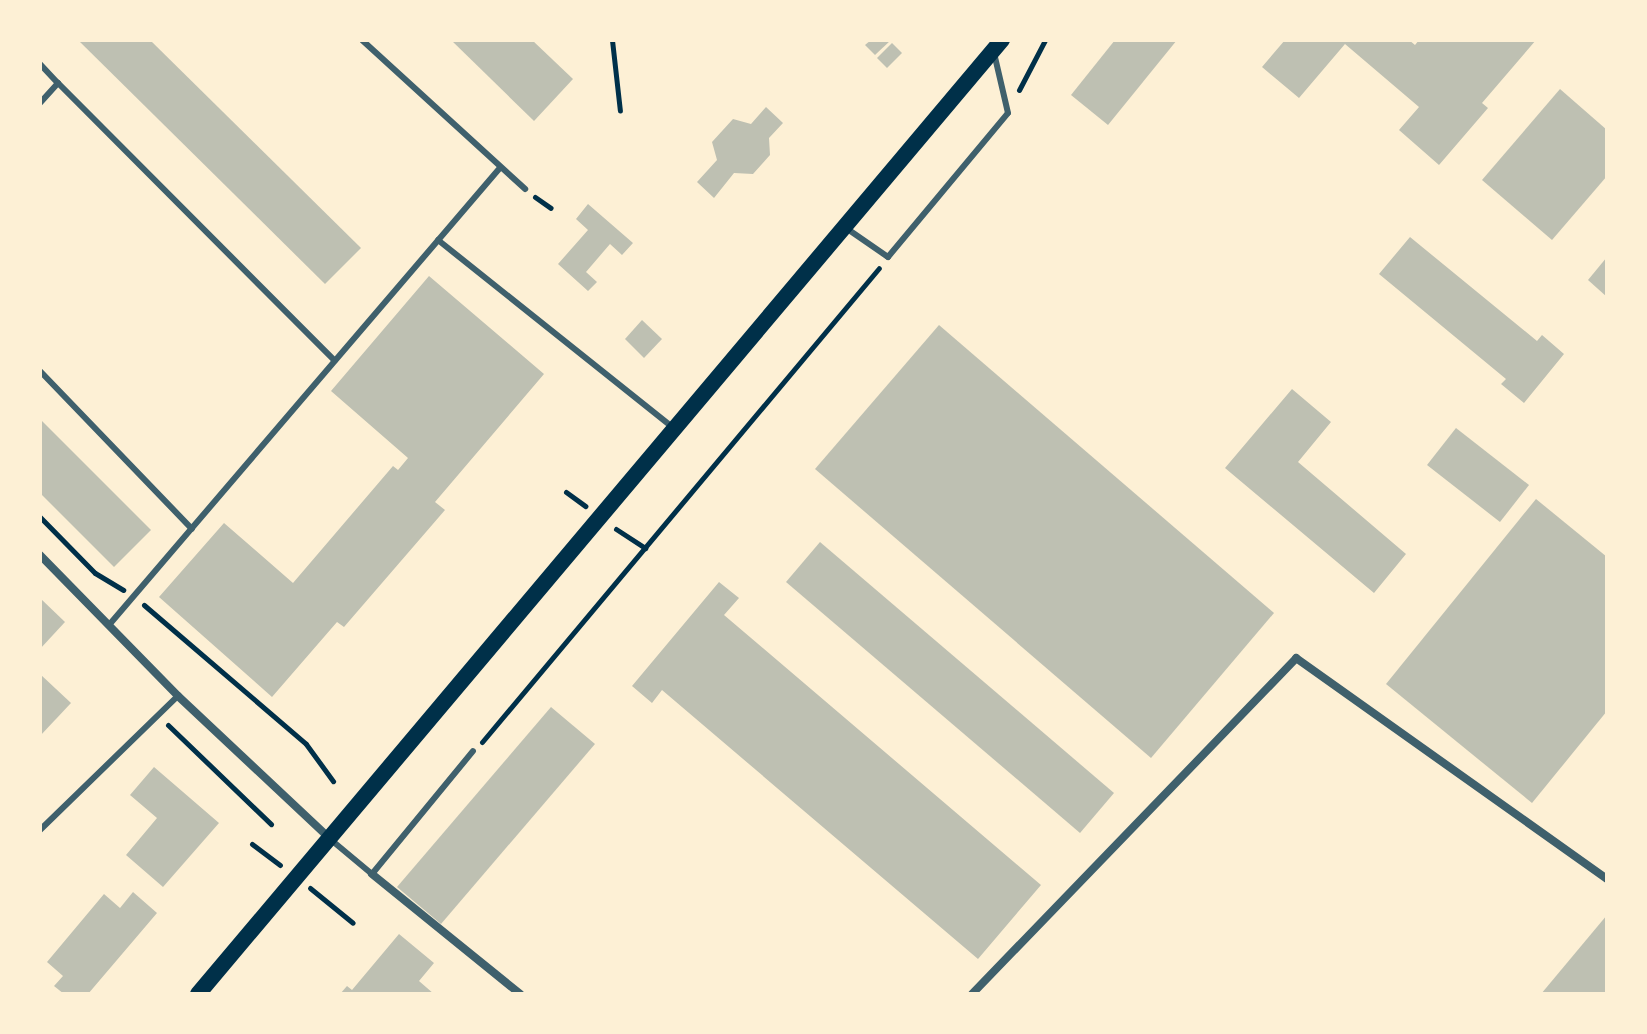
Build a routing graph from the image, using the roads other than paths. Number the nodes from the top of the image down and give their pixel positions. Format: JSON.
{"nodes":[{"id":1,"x":362,"y":40,"type":"edge"},
{"id":2,"x":997,"y":45,"type":"edge"},
{"id":3,"x":40,"y":64,"type":"edge"},
{"id":4,"x":58,"y":83,"type":"junction"},
{"id":5,"x":40,"y":103,"type":"edge"},
{"id":6,"x":499,"y":169,"type":"junction"},
{"id":7,"x":525,"y":189,"type":"dead end"},
{"id":8,"x":846,"y":228,"type":"junction"},
{"id":9,"x":438,"y":240,"type":"junction"},
{"id":10,"x":335,"y":361,"type":"junction"},
{"id":11,"x":40,"y":371,"type":"edge"},
{"id":12,"x":675,"y":429,"type":"junction"},
{"id":13,"x":192,"y":529,"type":"junction"},
{"id":14,"x":40,"y":555,"type":"edge"},
{"id":15,"x":109,"y":625,"type":"junction"},
{"id":16,"x":178,"y":696,"type":"junction"},
{"id":17,"x":473,"y":751,"type":"road end"},
{"id":18,"x":40,"y":830,"type":"edge"},
{"id":19,"x":330,"y":839,"type":"junction"},
{"id":20,"x":372,"y":874,"type":"junction"},
{"id":21,"x":1607,"y":879,"type":"edge"},
{"id":22,"x":198,"y":994,"type":"edge"},
{"id":23,"x":520,"y":994,"type":"edge"},
{"id":24,"x":972,"y":994,"type":"edge"}],
"edges":[{"from":1,"to":6,"type":"lane"},
{"from":2,"to":8,"type":"main road"},
{"from":2,"to":8,"type":"lane"},
{"from":3,"to":4,"type":"lane"},
{"from":4,"to":5,"type":"lane"},
{"from":4,"to":10,"type":"lane"},
{"from":6,"to":7,"type":"lane"},
{"from":6,"to":9,"type":"lane"},
{"from":8,"to":12,"type":"main road"},
{"from":9,"to":10,"type":"lane"},
{"from":9,"to":12,"type":"lane"},
{"from":10,"to":13,"type":"lane"},
{"from":11,"to":13,"type":"lane"},
{"from":12,"to":19,"type":"main road"},
{"from":13,"to":15,"type":"lane"},
{"from":14,"to":15,"type":"street"},
{"from":15,"to":16,"type":"street"},
{"from":16,"to":18,"type":"lane"},
{"from":16,"to":19,"type":"street"},
{"from":17,"to":20,"type":"lane"},
{"from":19,"to":20,"type":"lane"},
{"from":19,"to":22,"type":"main road"},
{"from":20,"to":23,"type":"street"},
{"from":21,"to":24,"type":"street"}]}
